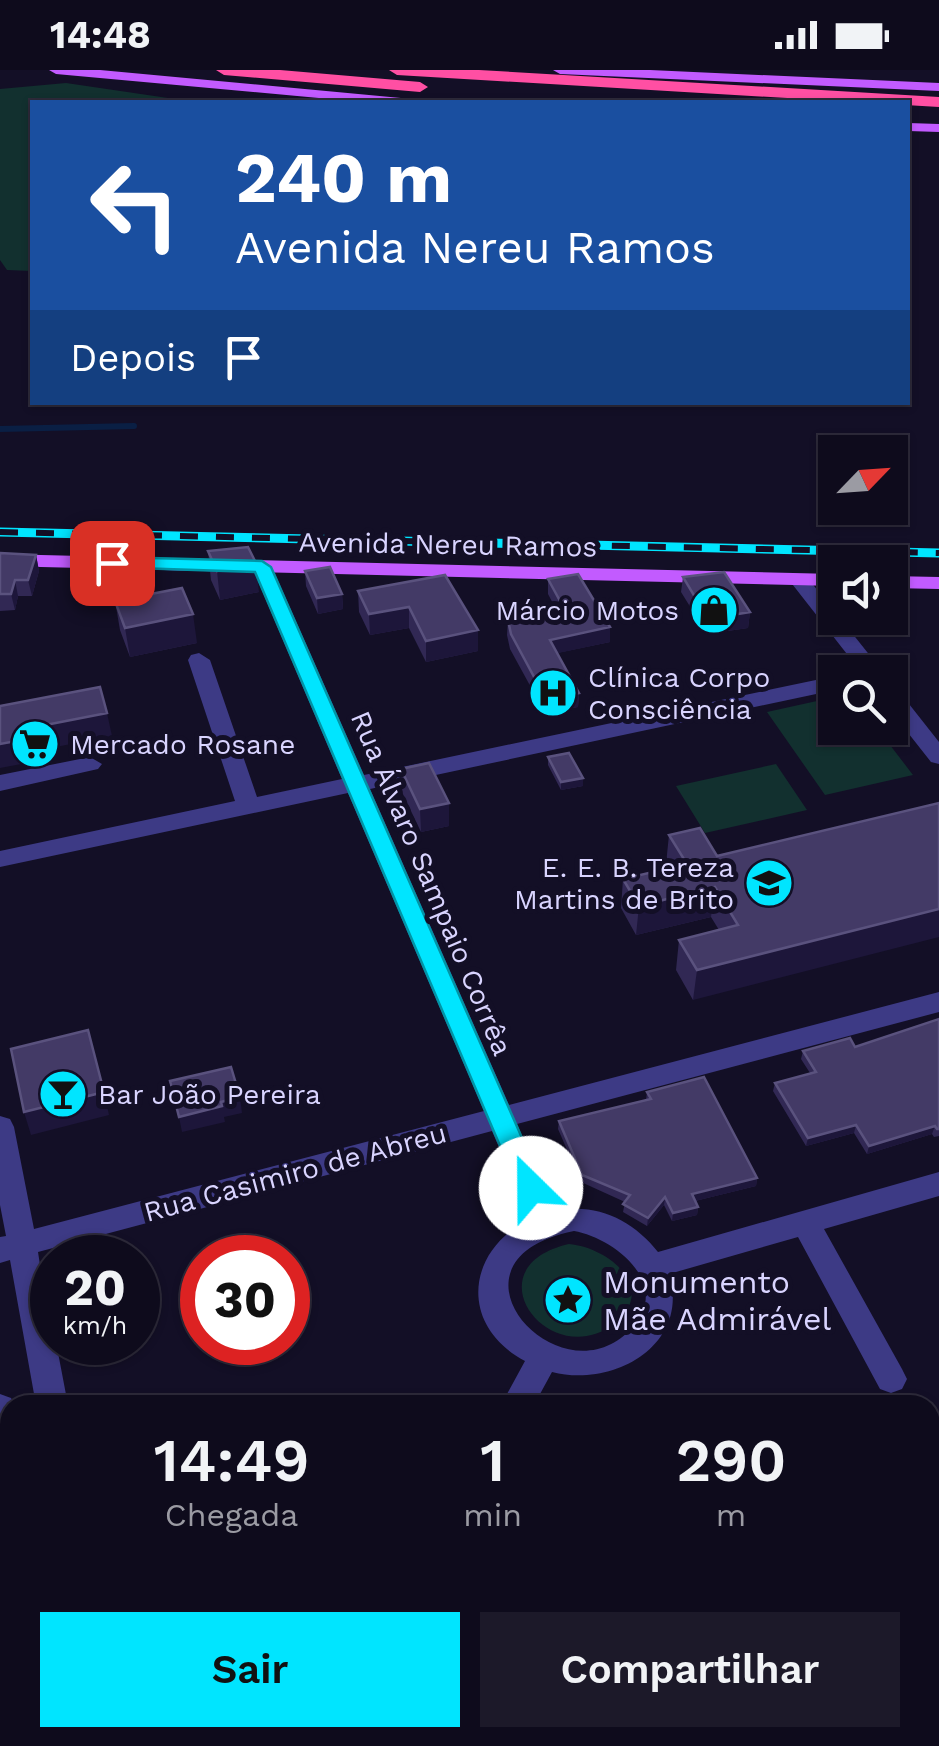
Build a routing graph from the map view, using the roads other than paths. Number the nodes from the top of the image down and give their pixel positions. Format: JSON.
{"nodes":[{"id":1,"x":56,"y":70,"type":"edge"},
{"id":2,"x":224,"y":70,"type":"edge"},
{"id":3,"x":397,"y":70,"type":"edge"},
{"id":4,"x":560,"y":70,"type":"edge"},
{"id":5,"x":939,"y":87,"type":"edge"},
{"id":6,"x":379,"y":100,"type":"edge"},
{"id":7,"x":689,"y":100,"type":"edge"},
{"id":8,"x":905,"y":100,"type":"edge"},
{"id":9,"x":910,"y":100,"type":"edge"},
{"id":10,"x":939,"y":102,"type":"edge"},
{"id":11,"x":910,"y":112,"type":"edge"},
{"id":12,"x":939,"y":114,"type":"edge"},
{"id":13,"x":910,"y":126,"type":"edge"},
{"id":14,"x":939,"y":128,"type":"edge"},
{"id":15,"x":0,"y":560,"type":"edge"},
{"id":16,"x":262,"y":567,"type":"junction"},
{"id":17,"x":799,"y":580,"type":"junction"},
{"id":18,"x":818,"y":580,"type":"edge"},
{"id":19,"x":908,"y":582,"type":"edge"},
{"id":20,"x":939,"y":583,"type":"edge"},
{"id":21,"x":859,"y":655,"type":"edge"},
{"id":22,"x":199,"y":660,"type":"dead end"},
{"id":23,"x":818,"y":687,"type":"edge"},
{"id":24,"x":908,"y":718,"type":"edge"},
{"id":25,"x":939,"y":757,"type":"edge"},
{"id":26,"x":90,"y":764,"type":"dead end"},
{"id":27,"x":0,"y":783,"type":"edge"},
{"id":28,"x":356,"y":784,"type":"junction"},
{"id":29,"x":249,"y":807,"type":"junction"},
{"id":30,"x":0,"y":860,"type":"edge"},
{"id":31,"x":939,"y":1002,"type":"edge"},
{"id":32,"x":501,"y":1118,"type":"junction"},
{"id":33,"x":0,"y":1126,"type":"edge"},
{"id":34,"x":939,"y":1184,"type":"edge"},
{"id":35,"x":546,"y":1222,"type":"junction"},
{"id":36,"x":805,"y":1222,"type":"junction"},
{"id":37,"x":11,"y":1247,"type":"edge"},
{"id":38,"x":653,"y":1266,"type":"junction"},
{"id":39,"x":543,"y":1358,"type":"junction"},
{"id":40,"x":892,"y":1379,"type":"dead end"},
{"id":41,"x":49,"y":1395,"type":"edge"},
{"id":42,"x":523,"y":1395,"type":"edge"}],
"edges":[{"from":1,"to":6,"type":"main road"},
{"from":2,"to":7,"type":"highway"},
{"from":3,"to":8,"type":"highway"},
{"from":4,"to":5,"type":"main road"},
{"from":9,"to":10,"type":"highway"},
{"from":11,"to":12,"type":"highway"},
{"from":13,"to":14,"type":"main road"},
{"from":15,"to":16,"type":"main road","name":"Avenida Nereu Ramos"},
{"from":16,"to":17,"type":"main road","name":"Avenida Nereu Ramos"},
{"from":16,"to":28,"type":"street","name":"Rua Álvaro Sampaio Corrêa"},
{"from":17,"to":18,"type":"main road","name":"Avenida Nereu Ramos"},
{"from":17,"to":21,"type":"street"},
{"from":19,"to":20,"type":"main road"},
{"from":22,"to":29,"type":"street"},
{"from":23,"to":28,"type":"street"},
{"from":24,"to":25,"type":"street"},
{"from":26,"to":27,"type":"street"},
{"from":28,"to":29,"type":"street"},
{"from":28,"to":32,"type":"street","name":"Rua Álvaro Sampaio Corrêa"},
{"from":29,"to":30,"type":"street"},
{"from":31,"to":32,"type":"street","name":"Rua Casimiro de Abreu"},
{"from":32,"to":35,"type":"street","name":"Rua Álvaro Sampaio Corrêa"},
{"from":32,"to":37,"type":"street","name":"Rua Casimiro de Abreu"},
{"from":33,"to":37,"type":"street"},
{"from":34,"to":36,"type":"street"},
{"from":35,"to":38,"type":"street"},
{"from":35,"to":39,"type":"street"},
{"from":36,"to":38,"type":"street"},
{"from":36,"to":40,"type":"street"},
{"from":37,"to":41,"type":"street"},
{"from":38,"to":39,"type":"street"},
{"from":39,"to":42,"type":"street"}]}
